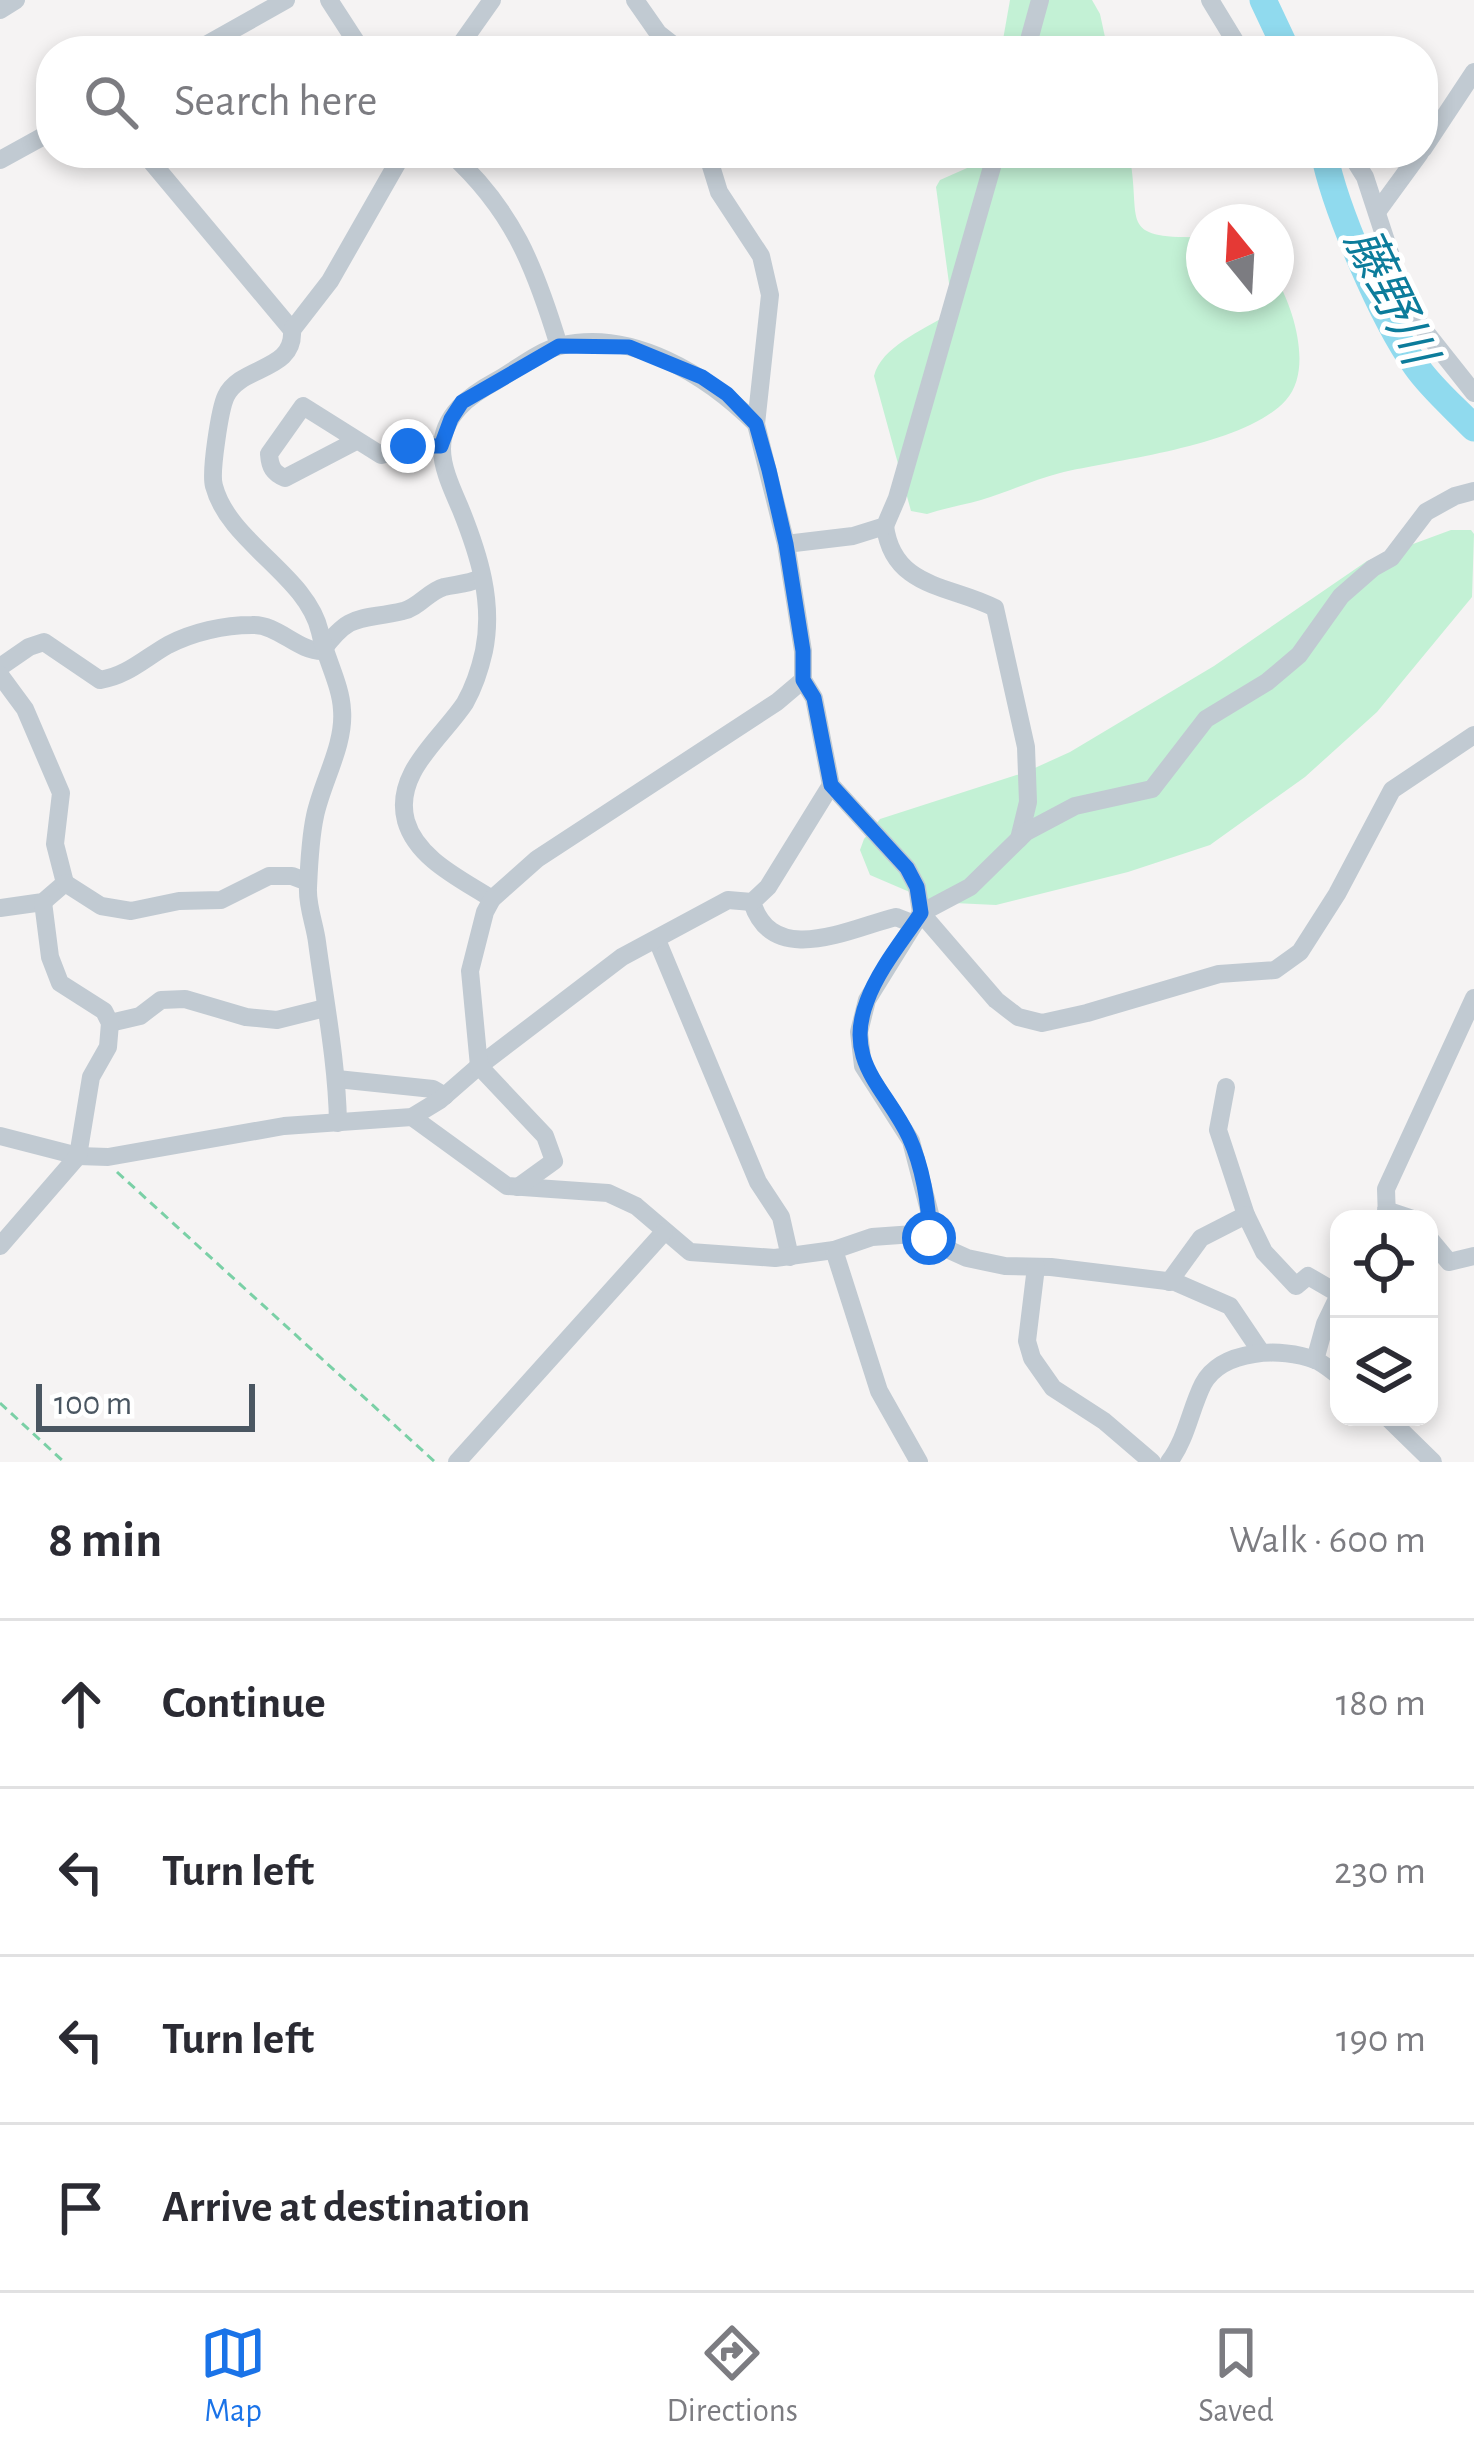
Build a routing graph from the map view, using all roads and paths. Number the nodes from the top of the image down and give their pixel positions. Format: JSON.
{"nodes":[{"id":1,"x":16,"y":0,"type":"edge"},
{"id":2,"x":286,"y":0,"type":"edge"},
{"id":3,"x":329,"y":0,"type":"edge"},
{"id":4,"x":492,"y":0,"type":"edge"},
{"id":5,"x":635,"y":0,"type":"edge"},
{"id":6,"x":1040,"y":0,"type":"edge"},
{"id":7,"x":1210,"y":0,"type":"edge"},
{"id":8,"x":0,"y":10,"type":"edge"},
{"id":9,"x":222,"y":36,"type":"edge"},
{"id":10,"x":352,"y":36,"type":"edge"},
{"id":11,"x":467,"y":36,"type":"edge"},
{"id":12,"x":662,"y":36,"type":"edge"},
{"id":13,"x":1030,"y":36,"type":"edge"},
{"id":14,"x":1232,"y":36,"type":"edge"},
{"id":15,"x":1474,"y":71,"type":"edge"},
{"id":16,"x":1438,"y":126,"type":"edge"},
{"id":17,"x":36,"y":140,"type":"edge"},
{"id":18,"x":0,"y":160,"type":"edge"},
{"id":19,"x":157,"y":168,"type":"edge"},
{"id":20,"x":394,"y":168,"type":"edge"},
{"id":21,"x":468,"y":168,"type":"edge"},
{"id":22,"x":711,"y":168,"type":"edge"},
{"id":23,"x":992,"y":168,"type":"edge"},
{"id":24,"x":1360,"y":168,"type":"edge"},
{"id":25,"x":1409,"y":168,"type":"edge"},
{"id":26,"x":1377,"y":212,"type":"junction"},
{"id":27,"x":292,"y":329,"type":"junction"},
{"id":28,"x":559,"y":346,"type":"junction"},
{"id":29,"x":1474,"y":393,"type":"edge"},
{"id":30,"x":756,"y":424,"type":"junction"},
{"id":31,"x":356,"y":440,"type":"junction"},
{"id":32,"x":441,"y":446,"type":"junction"},
{"id":33,"x":1474,"y":491,"type":"edge"},
{"id":34,"x":885,"y":526,"type":"junction"},
{"id":35,"x":786,"y":544,"type":"junction"},
{"id":36,"x":482,"y":578,"type":"junction"},
{"id":37,"x":322,"y":652,"type":"junction"},
{"id":38,"x":0,"y":671,"type":"edge"},
{"id":39,"x":803,"y":680,"type":"junction"},
{"id":40,"x":1474,"y":735,"type":"edge"},
{"id":41,"x":831,"y":785,"type":"junction"},
{"id":42,"x":1019,"y":838,"type":"junction"},
{"id":43,"x":308,"y":882,"type":"junction"},
{"id":44,"x":65,"y":883,"type":"junction"},
{"id":45,"x":492,"y":898,"type":"junction"},
{"id":46,"x":3,"y":900,"type":"edge"},
{"id":47,"x":43,"y":902,"type":"junction"},
{"id":48,"x":752,"y":902,"type":"junction"},
{"id":49,"x":918,"y":918,"type":"junction"},
{"id":50,"x":657,"y":940,"type":"junction"},
{"id":51,"x":1474,"y":998,"type":"edge"},
{"id":52,"x":326,"y":1008,"type":"junction"},
{"id":53,"x":110,"y":1023,"type":"junction"},
{"id":54,"x":478,"y":1066,"type":"junction"},
{"id":55,"x":337,"y":1079,"type":"junction"},
{"id":56,"x":1226,"y":1087,"type":"dead end"},
{"id":57,"x":445,"y":1096,"type":"junction"},
{"id":58,"x":412,"y":1117,"type":"junction"},
{"id":59,"x":338,"y":1123,"type":"junction"},
{"id":60,"x":0,"y":1136,"type":"edge"},
{"id":61,"x":78,"y":1156,"type":"junction"},
{"id":62,"x":109,"y":1157,"type":"junction"},
{"id":63,"x":517,"y":1187,"type":"junction"},
{"id":64,"x":1387,"y":1210,"type":"edge"},
{"id":65,"x":1246,"y":1215,"type":"junction"},
{"id":66,"x":664,"y":1232,"type":"junction"},
{"id":67,"x":929,"y":1238,"type":"junction"},
{"id":68,"x":0,"y":1246,"type":"edge"},
{"id":69,"x":1438,"y":1249,"type":"edge"},
{"id":70,"x":834,"y":1250,"type":"junction"},
{"id":71,"x":790,"y":1256,"type":"junction"},
{"id":72,"x":1474,"y":1256,"type":"edge"},
{"id":73,"x":1036,"y":1267,"type":"junction"},
{"id":74,"x":1169,"y":1282,"type":"junction"},
{"id":75,"x":1330,"y":1289,"type":"edge"},
{"id":76,"x":1330,"y":1318,"type":"edge"},
{"id":77,"x":1261,"y":1352,"type":"junction"},
{"id":78,"x":1315,"y":1360,"type":"junction"},
{"id":79,"x":1330,"y":1370,"type":"edge"},
{"id":80,"x":0,"y":1403,"type":"edge"},
{"id":81,"x":1396,"y":1426,"type":"edge"},
{"id":82,"x":64,"y":1462,"type":"edge"},
{"id":83,"x":435,"y":1462,"type":"edge"},
{"id":84,"x":457,"y":1462,"type":"edge"},
{"id":85,"x":919,"y":1462,"type":"edge"},
{"id":86,"x":1153,"y":1462,"type":"edge"},
{"id":87,"x":1169,"y":1462,"type":"edge"},
{"id":88,"x":1433,"y":1462,"type":"edge"}],
"edges":[{"from":1,"to":8,"type":"street"},
{"from":2,"to":9,"type":"street"},
{"from":3,"to":10,"type":"street"},
{"from":4,"to":11,"type":"street"},
{"from":5,"to":12,"type":"street"},
{"from":6,"to":13,"type":"street"},
{"from":7,"to":14,"type":"street"},
{"from":15,"to":16,"type":"street"},
{"from":17,"to":18,"type":"street"},
{"from":19,"to":27,"type":"street"},
{"from":20,"to":27,"type":"street"},
{"from":21,"to":28,"type":"street"},
{"from":22,"to":30,"type":"street"},
{"from":23,"to":34,"type":"street"},
{"from":24,"to":26,"type":"street"},
{"from":25,"to":26,"type":"street"},
{"from":26,"to":29,"type":"street"},
{"from":27,"to":37,"type":"street"},
{"from":28,"to":30,"type":"street"},
{"from":28,"to":32,"type":"street"},
{"from":30,"to":35,"type":"street"},
{"from":31,"to":31,"type":"street"},
{"from":31,"to":32,"type":"street"},
{"from":32,"to":36,"type":"street"},
{"from":33,"to":42,"type":"street"},
{"from":34,"to":35,"type":"street"},
{"from":34,"to":42,"type":"street"},
{"from":35,"to":39,"type":"street"},
{"from":36,"to":37,"type":"street"},
{"from":36,"to":45,"type":"street"},
{"from":37,"to":38,"type":"street"},
{"from":37,"to":43,"type":"street"},
{"from":38,"to":44,"type":"street"},
{"from":39,"to":41,"type":"street"},
{"from":39,"to":45,"type":"street"},
{"from":40,"to":49,"type":"street"},
{"from":41,"to":48,"type":"street"},
{"from":41,"to":49,"type":"street"},
{"from":42,"to":49,"type":"street"},
{"from":43,"to":44,"type":"street"},
{"from":43,"to":52,"type":"street"},
{"from":44,"to":47,"type":"street"},
{"from":45,"to":54,"type":"street"},
{"from":46,"to":47,"type":"street"},
{"from":47,"to":53,"type":"street"},
{"from":48,"to":49,"type":"street"},
{"from":48,"to":50,"type":"street"},
{"from":49,"to":67,"type":"street"},
{"from":50,"to":54,"type":"street"},
{"from":50,"to":71,"type":"street"},
{"from":51,"to":64,"type":"street"},
{"from":52,"to":53,"type":"street"},
{"from":52,"to":55,"type":"street"},
{"from":53,"to":61,"type":"street"},
{"from":54,"to":57,"type":"street"},
{"from":54,"to":63,"type":"street"},
{"from":55,"to":57,"type":"street"},
{"from":55,"to":59,"type":"street"},
{"from":56,"to":65,"type":"street"},
{"from":57,"to":58,"type":"street"},
{"from":58,"to":59,"type":"street"},
{"from":58,"to":63,"type":"street"},
{"from":59,"to":62,"type":"street"},
{"from":60,"to":61,"type":"street"},
{"from":61,"to":62,"type":"street"},
{"from":61,"to":68,"type":"street"},
{"from":62,"to":83,"type":"path"},
{"from":63,"to":66,"type":"street"},
{"from":65,"to":74,"type":"street"},
{"from":65,"to":75,"type":"street"},
{"from":66,"to":71,"type":"street"},
{"from":66,"to":84,"type":"street"},
{"from":67,"to":70,"type":"street"},
{"from":67,"to":73,"type":"street"},
{"from":69,"to":72,"type":"street"},
{"from":70,"to":71,"type":"street"},
{"from":70,"to":85,"type":"street"},
{"from":73,"to":74,"type":"street"},
{"from":73,"to":86,"type":"street"},
{"from":74,"to":77,"type":"street"},
{"from":76,"to":78,"type":"street"},
{"from":77,"to":78,"type":"street"},
{"from":77,"to":87,"type":"street"},
{"from":78,"to":79,"type":"street"},
{"from":80,"to":82,"type":"path"},
{"from":81,"to":88,"type":"street"}]}
